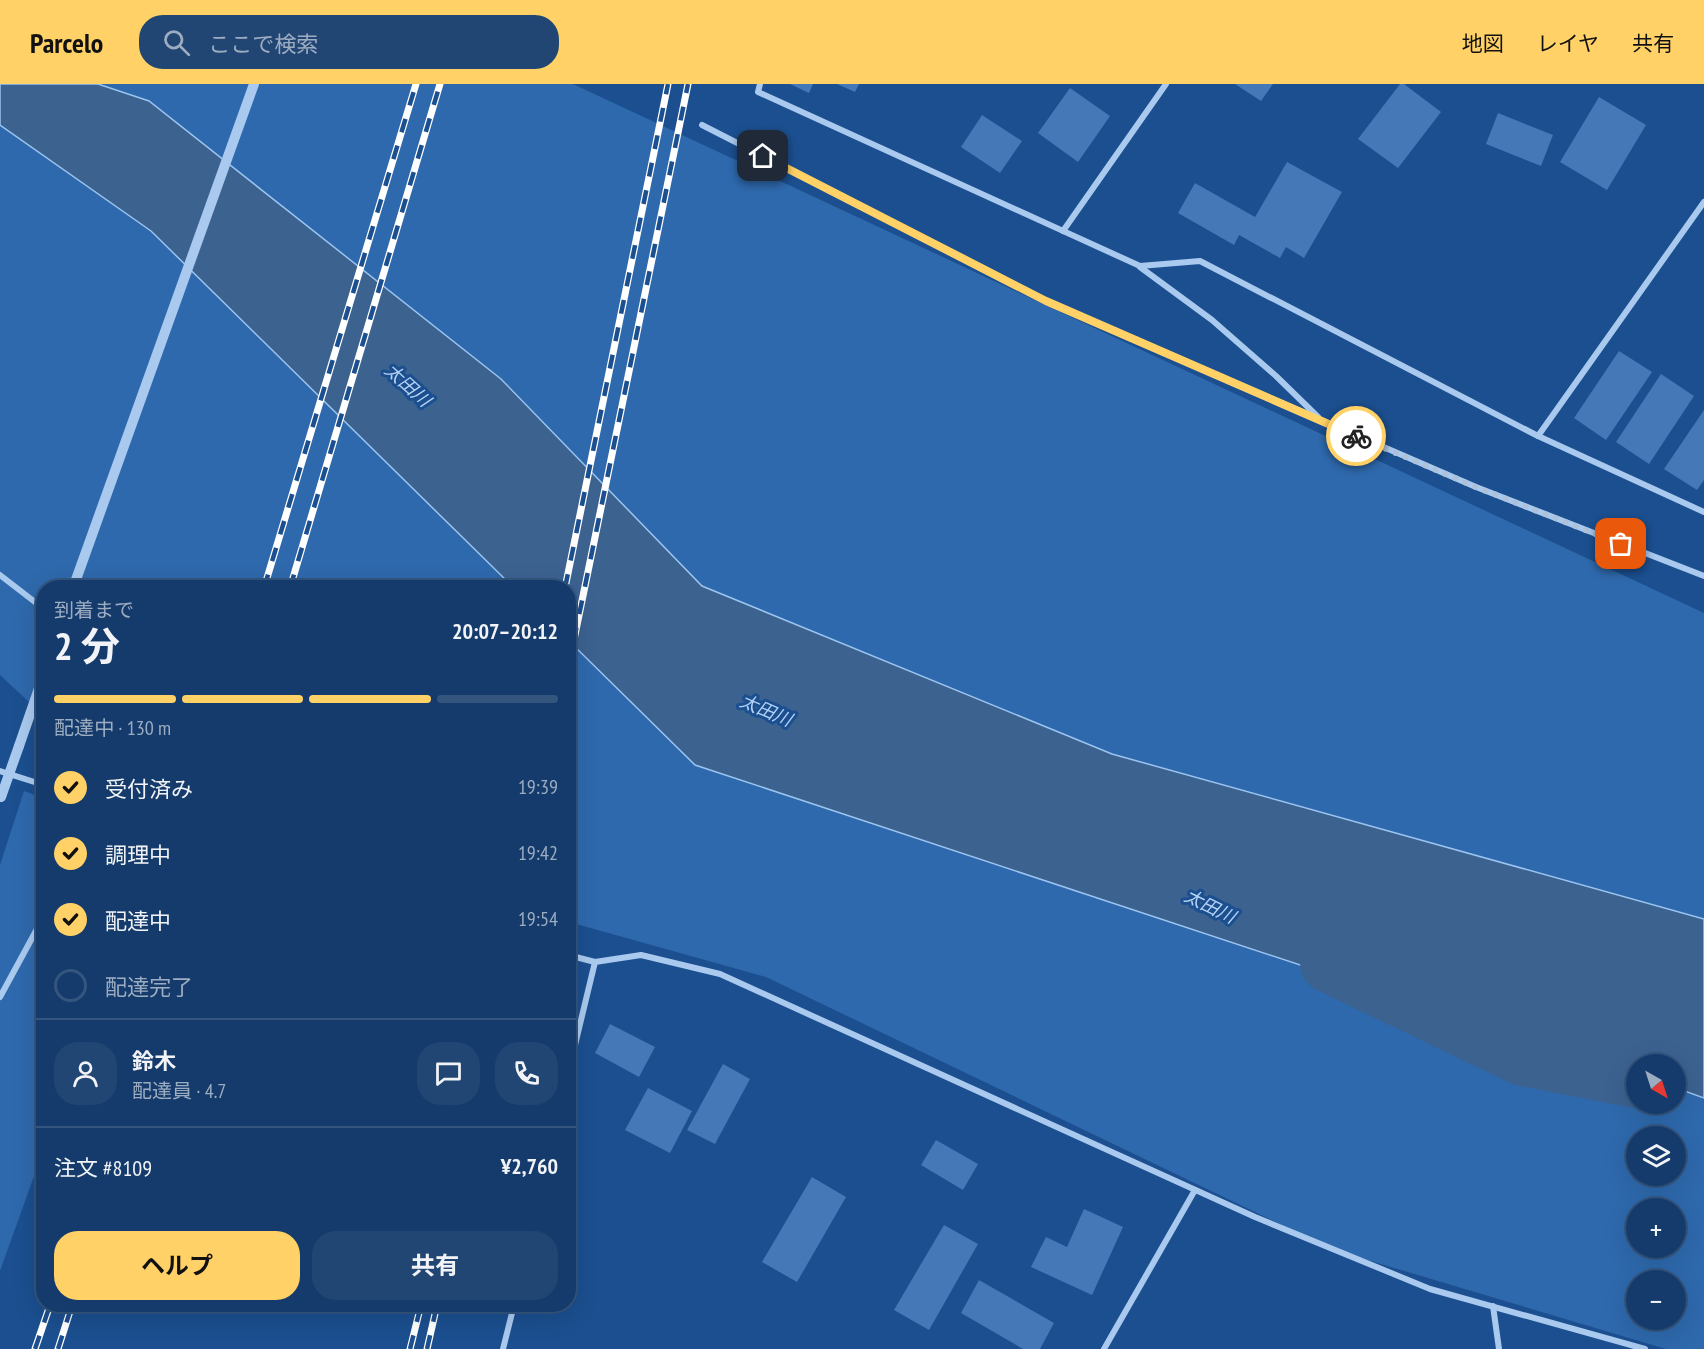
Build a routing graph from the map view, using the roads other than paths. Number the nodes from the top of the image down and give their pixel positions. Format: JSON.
{"nodes":[{"id":1,"x":254,"y":84,"type":"edge"},
{"id":2,"x":760,"y":84,"type":"edge"},
{"id":3,"x":1166,"y":84,"type":"edge"},
{"id":4,"x":702,"y":125,"type":"dead end"},
{"id":5,"x":1704,"y":202,"type":"edge"},
{"id":6,"x":1063,"y":231,"type":"junction"},
{"id":7,"x":1140,"y":266,"type":"junction"},
{"id":8,"x":1322,"y":421,"type":"junction"},
{"id":9,"x":1538,"y":436,"type":"junction"},
{"id":10,"x":1704,"y":512,"type":"edge"},
{"id":11,"x":0,"y":575,"type":"edge"},
{"id":12,"x":1704,"y":576,"type":"edge"},
{"id":13,"x":76,"y":580,"type":"edge"},
{"id":14,"x":36,"y":603,"type":"edge"},
{"id":15,"x":36,"y":697,"type":"edge"},
{"id":16,"x":0,"y":771,"type":"edge"},
{"id":17,"x":36,"y":782,"type":"edge"},
{"id":18,"x":1,"y":799,"type":"edge"},
{"id":19,"x":36,"y":931,"type":"edge"},
{"id":20,"x":576,"y":957,"type":"edge"},
{"id":21,"x":595,"y":962,"type":"junction"},
{"id":22,"x":0,"y":997,"type":"edge"},
{"id":23,"x":576,"y":1041,"type":"edge"},
{"id":24,"x":1195,"y":1190,"type":"junction"},
{"id":25,"x":1492,"y":1306,"type":"junction"},
{"id":26,"x":512,"y":1312,"type":"edge"},
{"id":27,"x":503,"y":1349,"type":"edge"},
{"id":28,"x":1104,"y":1349,"type":"edge"},
{"id":29,"x":1499,"y":1349,"type":"edge"},
{"id":30,"x":1645,"y":1349,"type":"edge"}],
"edges":[{"from":1,"to":13,"type":"street"},
{"from":2,"to":6,"type":"street"},
{"from":3,"to":6,"type":"street"},
{"from":4,"to":8,"type":"street"},
{"from":5,"to":9,"type":"street"},
{"from":6,"to":7,"type":"street"},
{"from":7,"to":8,"type":"street"},
{"from":7,"to":9,"type":"street"},
{"from":8,"to":12,"type":"street"},
{"from":9,"to":10,"type":"street"},
{"from":11,"to":14,"type":"street"},
{"from":15,"to":18,"type":"street","bridge":true},
{"from":16,"to":17,"type":"street"},
{"from":19,"to":22,"type":"street"},
{"from":20,"to":21,"type":"street"},
{"from":21,"to":23,"type":"street"},
{"from":21,"to":24,"type":"street"},
{"from":24,"to":25,"type":"street"},
{"from":24,"to":28,"type":"street"},
{"from":25,"to":29,"type":"street"},
{"from":25,"to":30,"type":"street"},
{"from":26,"to":27,"type":"street"}]}
